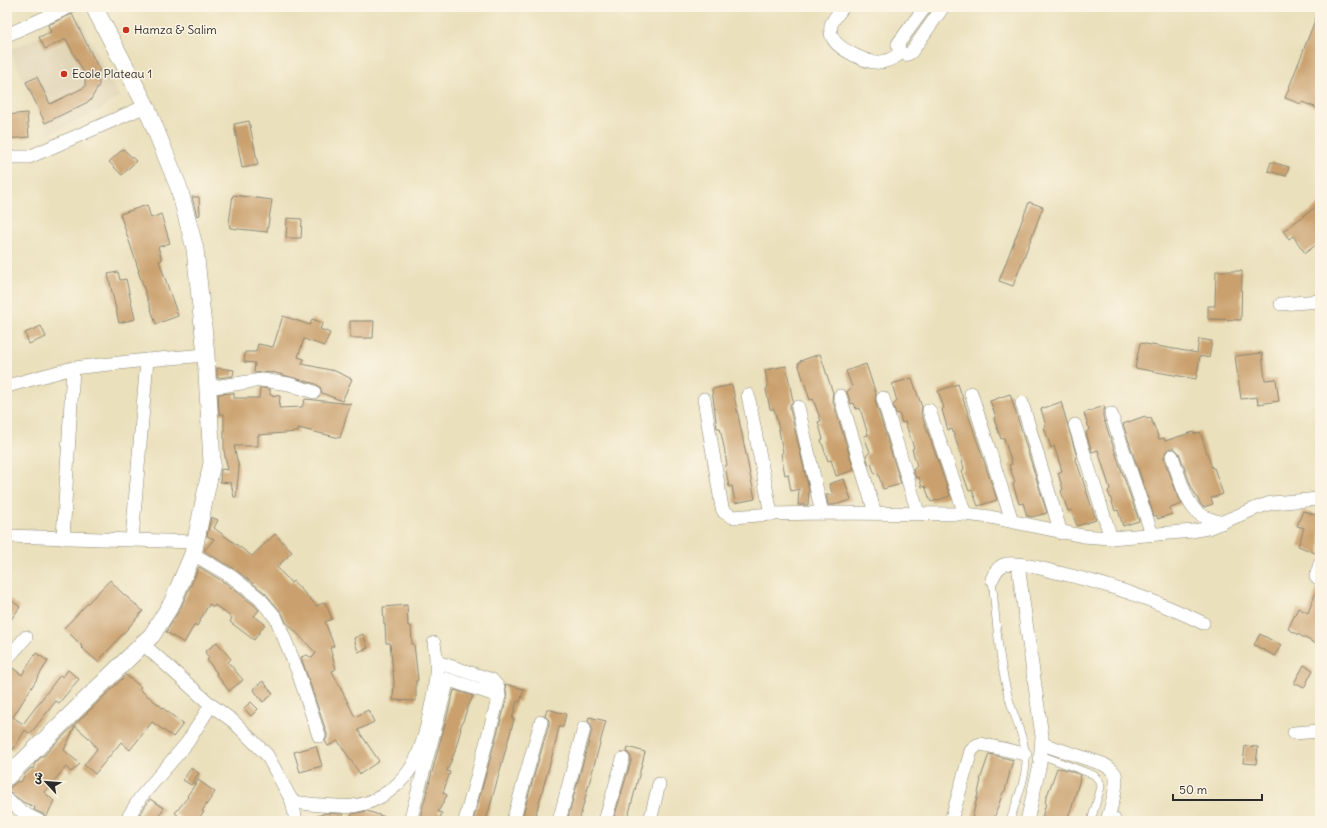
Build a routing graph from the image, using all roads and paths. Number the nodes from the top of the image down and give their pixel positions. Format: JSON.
{"nodes":[{"id":1,"x":69,"y":7,"type":"edge"},
{"id":2,"x":94,"y":7,"type":"edge"},
{"id":3,"x":843,"y":7,"type":"edge"},
{"id":4,"x":924,"y":7,"type":"edge"},
{"id":5,"x":943,"y":7,"type":"edge"},
{"id":6,"x":7,"y":35,"type":"edge"},
{"id":7,"x":901,"y":53,"type":"junction"},
{"id":8,"x":146,"y":106,"type":"junction"},
{"id":9,"x":7,"y":157,"type":"edge"},
{"id":10,"x":1320,"y":301,"type":"edge"},
{"id":11,"x":1281,"y":304,"type":"dead end"},
{"id":12,"x":206,"y":355,"type":"junction"},
{"id":13,"x":147,"y":360,"type":"junction"},
{"id":14,"x":73,"y":368,"type":"junction"},
{"id":15,"x":7,"y":386,"type":"edge"},
{"id":16,"x":207,"y":388,"type":"junction"},
{"id":17,"x":314,"y":392,"type":"dead end"},
{"id":18,"x":972,"y":393,"type":"dead end"},
{"id":19,"x":748,"y":395,"type":"dead end"},
{"id":20,"x":840,"y":396,"type":"dead end"},
{"id":21,"x":883,"y":398,"type":"dead end"},
{"id":22,"x":704,"y":399,"type":"dead end"},
{"id":23,"x":1022,"y":403,"type":"dead end"},
{"id":24,"x":798,"y":407,"type":"dead end"},
{"id":25,"x":929,"y":410,"type":"dead end"},
{"id":26,"x":1111,"y":414,"type":"dead end"},
{"id":27,"x":1075,"y":425,"type":"dead end"},
{"id":28,"x":1172,"y":456,"type":"dead end"},
{"id":29,"x":1320,"y":499,"type":"edge"},
{"id":30,"x":822,"y":513,"type":"junction"},
{"id":31,"x":875,"y":513,"type":"junction"},
{"id":32,"x":918,"y":513,"type":"junction"},
{"id":33,"x":771,"y":514,"type":"junction"},
{"id":34,"x":965,"y":514,"type":"junction"},
{"id":35,"x":1012,"y":521,"type":"junction"},
{"id":36,"x":1222,"y":523,"type":"junction"},
{"id":37,"x":1061,"y":532,"type":"junction"},
{"id":38,"x":1152,"y":534,"type":"junction"},
{"id":39,"x":7,"y":536,"type":"edge"},
{"id":40,"x":63,"y":538,"type":"junction"},
{"id":41,"x":1111,"y":538,"type":"junction"},
{"id":42,"x":132,"y":539,"type":"junction"},
{"id":43,"x":194,"y":548,"type":"junction"},
{"id":44,"x":1018,"y":565,"type":"junction"},
{"id":45,"x":992,"y":579,"type":"joint"},
{"id":46,"x":1203,"y":623,"type":"dead end"},
{"id":47,"x":26,"y":637,"type":"dead end"},
{"id":48,"x":434,"y":643,"type":"dead end"},
{"id":49,"x":143,"y":644,"type":"junction"},
{"id":50,"x":7,"y":659,"type":"edge"},
{"id":51,"x":437,"y":662,"type":"junction"},
{"id":52,"x":442,"y":678,"type":"junction"},
{"id":53,"x":499,"y":696,"type":"junction"},
{"id":54,"x":211,"y":705,"type":"junction"},
{"id":55,"x":541,"y":722,"type":"dead end"},
{"id":56,"x":584,"y":728,"type":"dead end"},
{"id":57,"x":1320,"y":731,"type":"edge"},
{"id":58,"x":1294,"y":733,"type":"dead end"},
{"id":59,"x":319,"y":736,"type":"dead end"},
{"id":60,"x":1041,"y":749,"type":"junction"},
{"id":61,"x":1025,"y":754,"type":"junction"},
{"id":62,"x":622,"y":759,"type":"dead end"},
{"id":63,"x":7,"y":777,"type":"edge"},
{"id":64,"x":659,"y":784,"type":"dead end"},
{"id":65,"x":7,"y":800,"type":"edge"},
{"id":66,"x":292,"y":801,"type":"junction"},
{"id":67,"x":1111,"y":819,"type":"edge"},
{"id":68,"x":39,"y":821,"type":"edge"},
{"id":69,"x":126,"y":821,"type":"edge"},
{"id":70,"x":296,"y":821,"type":"edge"},
{"id":71,"x":410,"y":821,"type":"edge"},
{"id":72,"x":465,"y":821,"type":"edge"},
{"id":73,"x":513,"y":821,"type":"edge"},
{"id":74,"x":559,"y":821,"type":"edge"},
{"id":75,"x":605,"y":821,"type":"edge"},
{"id":76,"x":650,"y":821,"type":"edge"},
{"id":77,"x":951,"y":821,"type":"edge"},
{"id":78,"x":1010,"y":821,"type":"edge"},
{"id":79,"x":1027,"y":821,"type":"edge"},
{"id":80,"x":1091,"y":821,"type":"edge"}],
"edges":[{"from":1,"to":6,"type":"street"},
{"from":2,"to":8,"type":"street"},
{"from":3,"to":7,"type":"street"},
{"from":4,"to":7,"type":"street"},
{"from":5,"to":7,"type":"street"},
{"from":8,"to":9,"type":"street"},
{"from":8,"to":12,"type":"street"},
{"from":10,"to":11,"type":"street"},
{"from":12,"to":13,"type":"street"},
{"from":12,"to":16,"type":"street"},
{"from":13,"to":14,"type":"street"},
{"from":13,"to":42,"type":"street"},
{"from":14,"to":15,"type":"street"},
{"from":14,"to":40,"type":"street"},
{"from":16,"to":17,"type":"street"},
{"from":16,"to":43,"type":"street"},
{"from":18,"to":35,"type":"street"},
{"from":19,"to":33,"type":"street"},
{"from":20,"to":31,"type":"street"},
{"from":21,"to":32,"type":"street"},
{"from":22,"to":33,"type":"street"},
{"from":23,"to":37,"type":"street"},
{"from":24,"to":30,"type":"street"},
{"from":25,"to":34,"type":"street"},
{"from":26,"to":38,"type":"street"},
{"from":27,"to":41,"type":"street"},
{"from":28,"to":36,"type":"street"},
{"from":29,"to":36,"type":"street"},
{"from":30,"to":31,"type":"street"},
{"from":30,"to":33,"type":"street"},
{"from":31,"to":32,"type":"street"},
{"from":32,"to":34,"type":"street"},
{"from":34,"to":35,"type":"street"},
{"from":35,"to":37,"type":"street"},
{"from":36,"to":38,"type":"street"},
{"from":37,"to":41,"type":"street"},
{"from":38,"to":41,"type":"street"},
{"from":39,"to":40,"type":"street"},
{"from":40,"to":42,"type":"street"},
{"from":42,"to":43,"type":"street"},
{"from":43,"to":49,"type":"street"},
{"from":43,"to":59,"type":"street"},
{"from":44,"to":45,"type":"street"},
{"from":44,"to":46,"type":"street"},
{"from":44,"to":60,"type":"street"},
{"from":45,"to":61,"type":"lane"},
{"from":47,"to":50,"type":"street"},
{"from":48,"to":51,"type":"street"},
{"from":49,"to":54,"type":"street"},
{"from":49,"to":63,"type":"street"},
{"from":51,"to":52,"type":"street"},
{"from":51,"to":53,"type":"street"},
{"from":52,"to":53,"type":"street"},
{"from":52,"to":66,"type":"street"},
{"from":52,"to":71,"type":"street"},
{"from":53,"to":72,"type":"street"},
{"from":54,"to":66,"type":"street"},
{"from":54,"to":69,"type":"street"},
{"from":55,"to":73,"type":"street"},
{"from":56,"to":74,"type":"street"},
{"from":57,"to":58,"type":"street"},
{"from":60,"to":67,"type":"street"},
{"from":60,"to":79,"type":"street"},
{"from":60,"to":80,"type":"lane"},
{"from":61,"to":77,"type":"street"},
{"from":61,"to":78,"type":"lane"},
{"from":62,"to":75,"type":"street"},
{"from":64,"to":76,"type":"street"},
{"from":65,"to":68,"type":"street"},
{"from":66,"to":70,"type":"street"}]}
